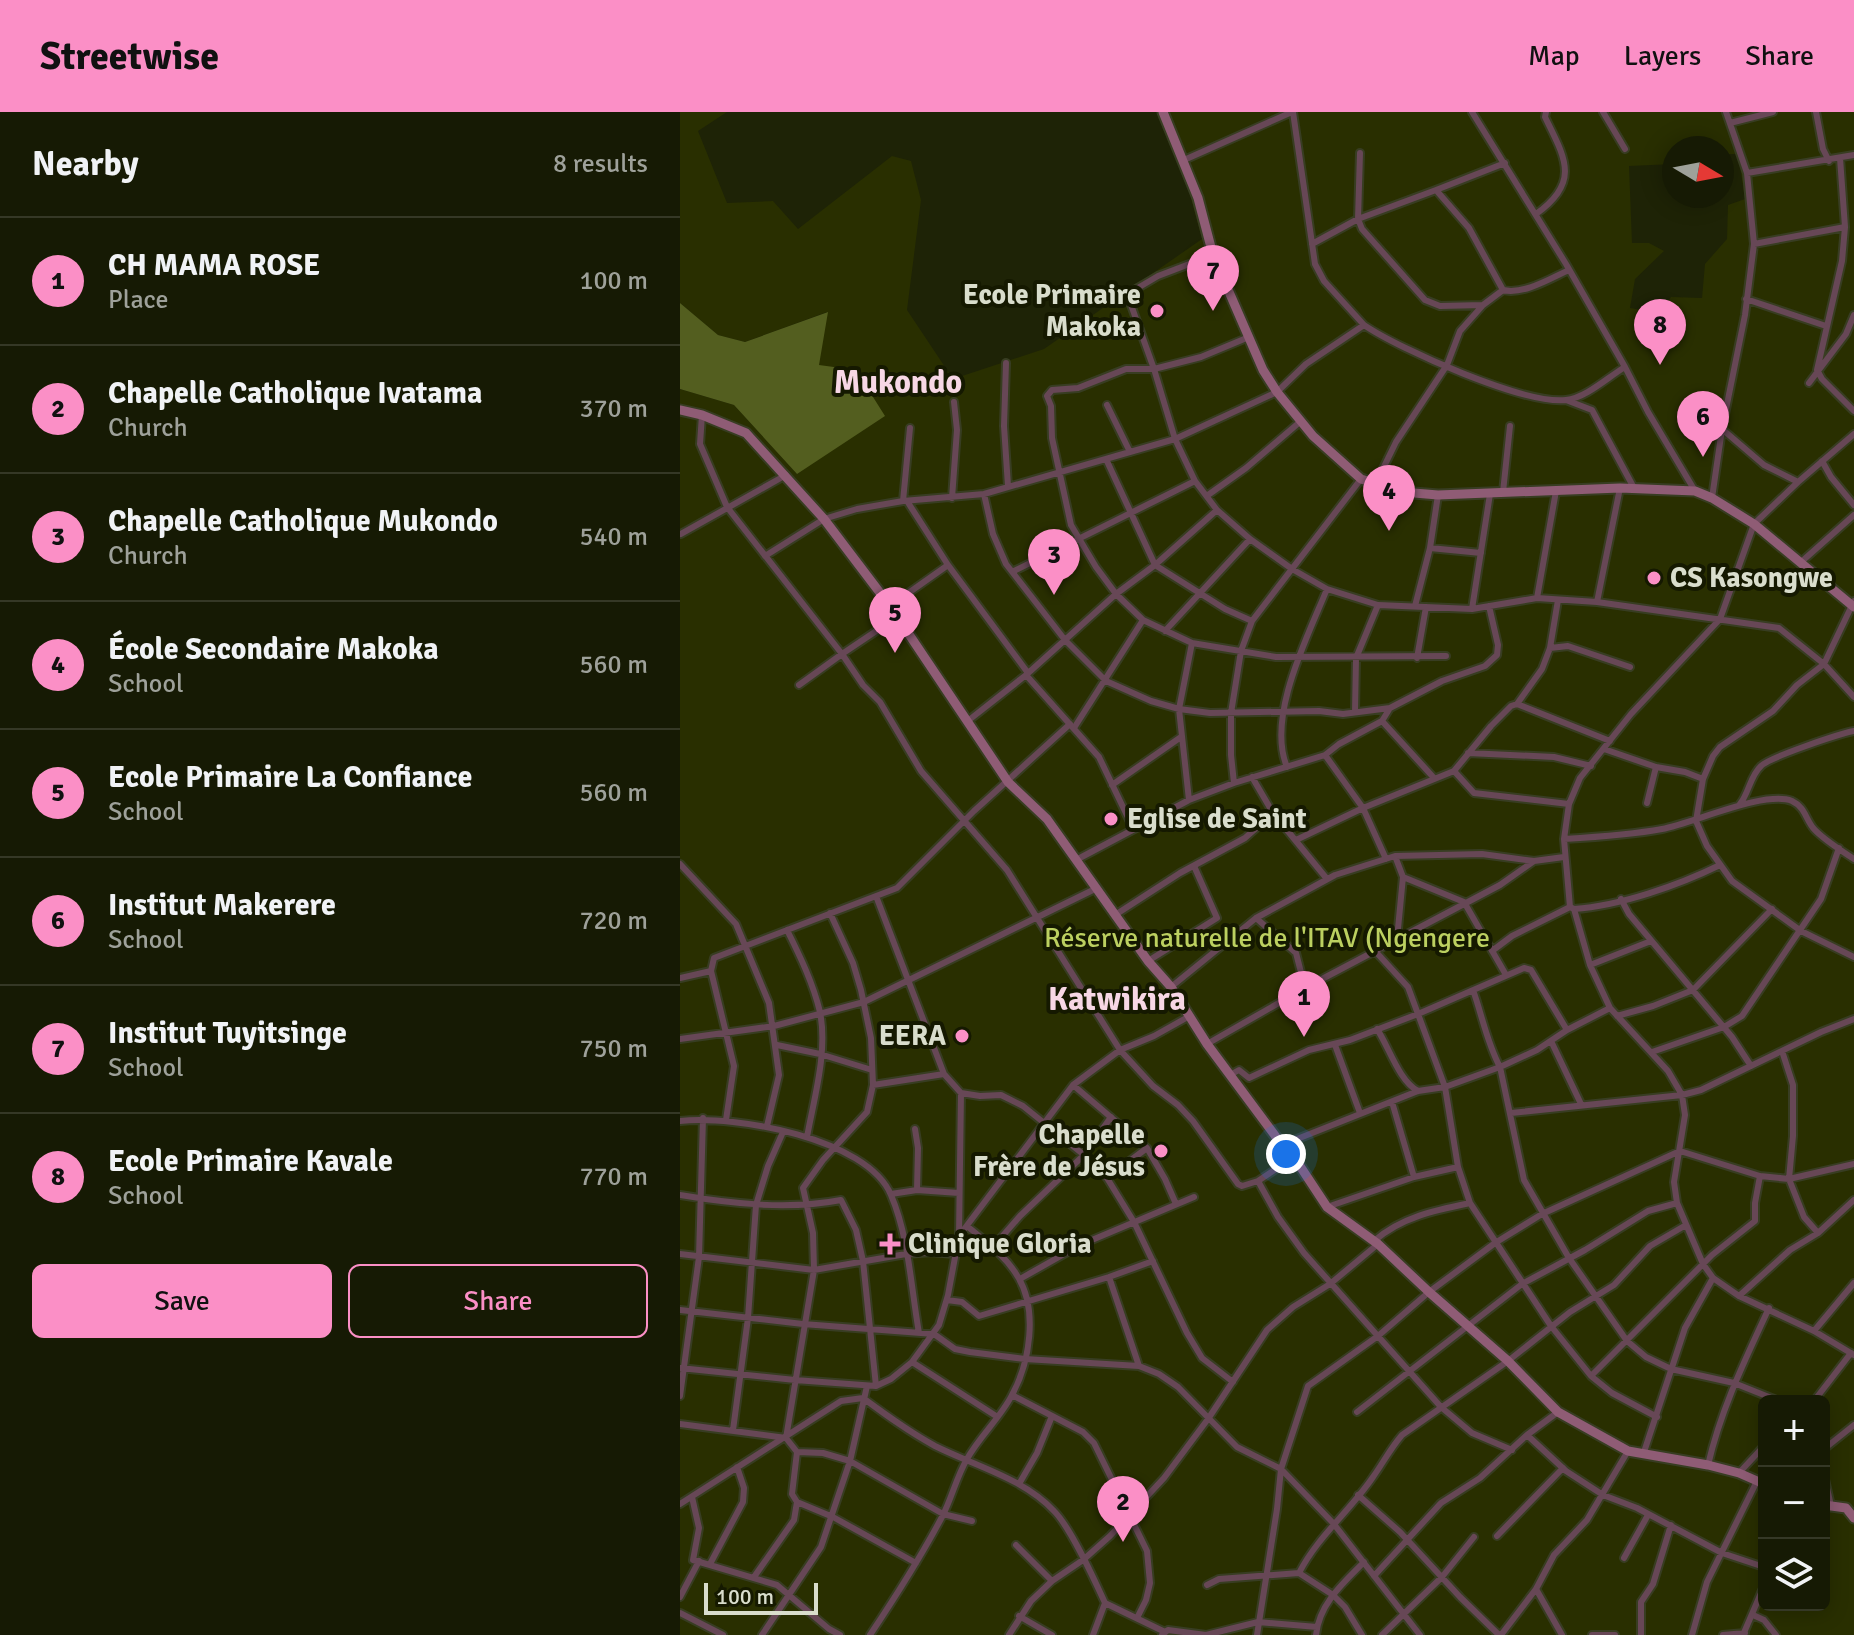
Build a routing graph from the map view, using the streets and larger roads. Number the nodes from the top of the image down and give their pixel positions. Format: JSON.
{"nodes":[{"id":1,"x":1163,"y":112,"type":"edge"},
{"id":2,"x":1292,"y":112,"type":"edge"},
{"id":3,"x":1472,"y":112,"type":"edge"},
{"id":4,"x":1546,"y":112,"type":"edge"},
{"id":5,"x":1603,"y":112,"type":"edge"},
{"id":6,"x":1726,"y":112,"type":"edge"},
{"id":7,"x":1773,"y":112,"type":"edge"},
{"id":8,"x":1816,"y":112,"type":"edge"},
{"id":9,"x":1730,"y":123,"type":"junction"},
{"id":10,"x":1625,"y":149,"type":"dead end"},
{"id":11,"x":1360,"y":153,"type":"dead end"},
{"id":12,"x":1854,"y":155,"type":"edge"},
{"id":13,"x":1840,"y":158,"type":"junction"},
{"id":14,"x":1184,"y":160,"type":"junction"},
{"id":15,"x":1829,"y":161,"type":"junction"},
{"id":16,"x":1505,"y":163,"type":"junction"},
{"id":17,"x":1747,"y":173,"type":"junction"},
{"id":18,"x":1436,"y":190,"type":"junction"},
{"id":19,"x":1536,"y":214,"type":"junction"},
{"id":20,"x":1358,"y":219,"type":"junction"},
{"id":21,"x":1845,"y":227,"type":"junction"},
{"id":22,"x":1312,"y":244,"type":"junction"},
{"id":23,"x":1754,"y":244,"type":"junction"},
{"id":24,"x":1213,"y":255,"type":"junction"},
{"id":25,"x":1569,"y":270,"type":"junction"},
{"id":26,"x":1503,"y":290,"type":"junction"},
{"id":27,"x":1746,"y":299,"type":"junction"},
{"id":28,"x":1483,"y":305,"type":"junction"},
{"id":29,"x":1854,"y":315,"type":"edge"},
{"id":30,"x":1364,"y":325,"type":"junction"},
{"id":31,"x":1826,"y":326,"type":"junction"},
{"id":32,"x":1249,"y":337,"type":"junction"},
{"id":33,"x":1006,"y":363,"type":"dead end"},
{"id":34,"x":1447,"y":365,"type":"junction"},
{"id":35,"x":1625,"y":367,"type":"junction"},
{"id":36,"x":1154,"y":369,"type":"junction"},
{"id":37,"x":1817,"y":370,"type":"junction"},
{"id":38,"x":1809,"y":383,"type":"dead end"},
{"id":39,"x":1277,"y":392,"type":"junction"},
{"id":40,"x":1566,"y":400,"type":"junction"},
{"id":41,"x":954,"y":402,"type":"dead end"},
{"id":42,"x":1107,"y":405,"type":"dead end"},
{"id":43,"x":680,"y":410,"type":"edge"},
{"id":44,"x":1854,"y":411,"type":"edge"},
{"id":45,"x":702,"y":415,"type":"junction"},
{"id":46,"x":1301,"y":421,"type":"junction"},
{"id":47,"x":1510,"y":426,"type":"dead end"},
{"id":48,"x":910,"y":428,"type":"dead end"},
{"id":49,"x":1722,"y":429,"type":"junction"},
{"id":50,"x":1854,"y":434,"type":"edge"},
{"id":51,"x":1175,"y":439,"type":"junction"},
{"id":52,"x":1130,"y":452,"type":"junction"},
{"id":53,"x":1106,"y":459,"type":"junction"},
{"id":54,"x":1822,"y":461,"type":"junction"},
{"id":55,"x":1059,"y":473,"type":"junction"},
{"id":56,"x":786,"y":475,"type":"junction"},
{"id":57,"x":1361,"y":479,"type":"junction"},
{"id":58,"x":1195,"y":481,"type":"junction"},
{"id":59,"x":1798,"y":482,"type":"junction"},
{"id":60,"x":1375,"y":485,"type":"junction"},
{"id":61,"x":1008,"y":486,"type":"junction"},
{"id":62,"x":1620,"y":488,"type":"junction"},
{"id":63,"x":1634,"y":488,"type":"junction"},
{"id":64,"x":1556,"y":491,"type":"junction"},
{"id":65,"x":1695,"y":491,"type":"junction"},
{"id":66,"x":1503,"y":492,"type":"junction"},
{"id":67,"x":984,"y":494,"type":"junction"},
{"id":68,"x":1490,"y":494,"type":"junction"},
{"id":69,"x":1208,"y":495,"type":"junction"},
{"id":70,"x":1438,"y":495,"type":"junction"},
{"id":71,"x":952,"y":498,"type":"junction"},
{"id":72,"x":1712,"y":498,"type":"junction"},
{"id":73,"x":905,"y":501,"type":"junction"},
{"id":74,"x":1854,"y":505,"type":"edge"},
{"id":75,"x":727,"y":507,"type":"junction"},
{"id":76,"x":1217,"y":510,"type":"junction"},
{"id":77,"x":1130,"y":515,"type":"junction"},
{"id":78,"x":1854,"y":515,"type":"edge"},
{"id":79,"x":824,"y":519,"type":"junction"},
{"id":80,"x":1754,"y":524,"type":"junction"},
{"id":81,"x":681,"y":534,"type":"edge"},
{"id":82,"x":1078,"y":538,"type":"junction"},
{"id":83,"x":1250,"y":539,"type":"junction"},
{"id":84,"x":1430,"y":548,"type":"junction"},
{"id":85,"x":1481,"y":553,"type":"junction"},
{"id":86,"x":765,"y":556,"type":"junction"},
{"id":87,"x":1800,"y":563,"type":"junction"},
{"id":88,"x":948,"y":565,"type":"junction"},
{"id":89,"x":1155,"y":565,"type":"junction"},
{"id":90,"x":1292,"y":569,"type":"junction"},
{"id":91,"x":1014,"y":571,"type":"junction"},
{"id":92,"x":1327,"y":589,"type":"junction"},
{"id":93,"x":1116,"y":594,"type":"junction"},
{"id":94,"x":1200,"y":594,"type":"junction"},
{"id":95,"x":1537,"y":598,"type":"junction"},
{"id":96,"x":1558,"y":600,"type":"junction"},
{"id":97,"x":1597,"y":602,"type":"junction"},
{"id":98,"x":1853,"y":604,"type":"edge"},
{"id":99,"x":1378,"y":605,"type":"junction"},
{"id":100,"x":890,"y":606,"type":"junction"},
{"id":101,"x":1415,"y":606,"type":"junction"},
{"id":102,"x":1489,"y":606,"type":"junction"},
{"id":103,"x":1426,"y":607,"type":"junction"},
{"id":104,"x":1472,"y":609,"type":"junction"},
{"id":105,"x":897,"y":617,"type":"junction"},
{"id":106,"x":1720,"y":619,"type":"junction"},
{"id":107,"x":1143,"y":620,"type":"junction"},
{"id":108,"x":1252,"y":621,"type":"junction"},
{"id":109,"x":1165,"y":631,"type":"junction"},
{"id":110,"x":1065,"y":640,"type":"junction"},
{"id":111,"x":1192,"y":643,"type":"junction"},
{"id":112,"x":1550,"y":648,"type":"junction"},
{"id":113,"x":1241,"y":651,"type":"junction"},
{"id":114,"x":842,"y":654,"type":"junction"},
{"id":115,"x":1299,"y":655,"type":"junction"},
{"id":116,"x":1446,"y":656,"type":"dead end"},
{"id":117,"x":1356,"y":658,"type":"junction"},
{"id":118,"x":1417,"y":658,"type":"junction"},
{"id":119,"x":1824,"y":664,"type":"junction"},
{"id":120,"x":1630,"y":667,"type":"dead end"},
{"id":121,"x":1027,"y":674,"type":"junction"},
{"id":122,"x":1106,"y":681,"type":"junction"},
{"id":123,"x":799,"y":685,"type":"dead end"},
{"id":124,"x":1854,"y":697,"type":"edge"},
{"id":125,"x":1517,"y":704,"type":"junction"},
{"id":126,"x":1390,"y":708,"type":"junction"},
{"id":127,"x":1179,"y":709,"type":"junction"},
{"id":128,"x":1284,"y":711,"type":"junction"},
{"id":129,"x":1355,"y":712,"type":"junction"},
{"id":130,"x":1231,"y":713,"type":"junction"},
{"id":131,"x":969,"y":720,"type":"junction"},
{"id":132,"x":1382,"y":721,"type":"junction"},
{"id":133,"x":1072,"y":726,"type":"junction"},
{"id":134,"x":1854,"y":731,"type":"edge"},
{"id":135,"x":1181,"y":737,"type":"junction"},
{"id":136,"x":1610,"y":741,"type":"junction"},
{"id":137,"x":1604,"y":749,"type":"junction"},
{"id":138,"x":1468,"y":753,"type":"junction"},
{"id":139,"x":1325,"y":755,"type":"junction"},
{"id":140,"x":1591,"y":766,"type":"junction"},
{"id":141,"x":1287,"y":767,"type":"junction"},
{"id":142,"x":1656,"y":767,"type":"junction"},
{"id":143,"x":1454,"y":771,"type":"junction"},
{"id":144,"x":1252,"y":777,"type":"junction"},
{"id":145,"x":1434,"y":778,"type":"junction"},
{"id":146,"x":1703,"y":779,"type":"junction"},
{"id":147,"x":1008,"y":782,"type":"junction"},
{"id":148,"x":1234,"y":783,"type":"junction"},
{"id":149,"x":1112,"y":785,"type":"junction"},
{"id":150,"x":1189,"y":800,"type":"junction"},
{"id":151,"x":1647,"y":803,"type":"dead end"},
{"id":152,"x":1569,"y":804,"type":"junction"},
{"id":153,"x":1739,"y":805,"type":"junction"},
{"id":154,"x":1363,"y":808,"type":"junction"},
{"id":155,"x":1273,"y":813,"type":"junction"},
{"id":156,"x":966,"y":821,"type":"junction"},
{"id":157,"x":1696,"y":821,"type":"junction"},
{"id":158,"x":1133,"y":828,"type":"junction"},
{"id":159,"x":1564,"y":839,"type":"junction"},
{"id":160,"x":1296,"y":840,"type":"junction"},
{"id":161,"x":1839,"y":848,"type":"junction"},
{"id":162,"x":1395,"y":856,"type":"junction"},
{"id":163,"x":1564,"y":857,"type":"junction"},
{"id":164,"x":1386,"y":859,"type":"junction"},
{"id":165,"x":1854,"y":859,"type":"edge"},
{"id":166,"x":1076,"y":861,"type":"junction"},
{"id":167,"x":1534,"y":861,"type":"junction"},
{"id":168,"x":680,"y":864,"type":"edge"},
{"id":169,"x":1720,"y":865,"type":"junction"},
{"id":170,"x":1194,"y":866,"type":"junction"},
{"id":171,"x":1403,"y":877,"type":"junction"},
{"id":172,"x":1327,"y":879,"type":"junction"},
{"id":173,"x":1095,"y":889,"type":"junction"},
{"id":174,"x":876,"y":896,"type":"junction"},
{"id":175,"x":1621,"y":899,"type":"junction"},
{"id":176,"x":1464,"y":902,"type":"junction"},
{"id":177,"x":1572,"y":908,"type":"junction"},
{"id":178,"x":1772,"y":909,"type":"junction"},
{"id":179,"x":830,"y":913,"type":"junction"},
{"id":180,"x":1115,"y":915,"type":"junction"},
{"id":181,"x":1035,"y":917,"type":"junction"},
{"id":182,"x":1256,"y":918,"type":"junction"},
{"id":183,"x":787,"y":930,"type":"junction"},
{"id":184,"x":1801,"y":931,"type":"junction"},
{"id":185,"x":1397,"y":939,"type":"junction"},
{"id":186,"x":1651,"y":941,"type":"junction"},
{"id":187,"x":747,"y":947,"type":"junction"},
{"id":188,"x":1492,"y":951,"type":"junction"},
{"id":189,"x":1376,"y":952,"type":"junction"},
{"id":190,"x":1854,"y":957,"type":"edge"},
{"id":191,"x":1148,"y":961,"type":"junction"},
{"id":192,"x":1590,"y":965,"type":"junction"},
{"id":193,"x":711,"y":971,"type":"junction"},
{"id":194,"x":1506,"y":975,"type":"junction"},
{"id":195,"x":680,"y":978,"type":"edge"},
{"id":196,"x":908,"y":981,"type":"junction"},
{"id":197,"x":1171,"y":987,"type":"junction"},
{"id":198,"x":1305,"y":988,"type":"junction"},
{"id":199,"x":1473,"y":990,"type":"junction"},
{"id":200,"x":1693,"y":990,"type":"junction"},
{"id":201,"x":864,"y":1002,"type":"junction"},
{"id":202,"x":1610,"y":1008,"type":"junction"},
{"id":203,"x":1418,"y":1014,"type":"junction"},
{"id":204,"x":820,"y":1015,"type":"junction"},
{"id":205,"x":1617,"y":1016,"type":"junction"},
{"id":206,"x":1188,"y":1017,"type":"junction"},
{"id":207,"x":1854,"y":1019,"type":"edge"},
{"id":208,"x":774,"y":1026,"type":"junction"},
{"id":209,"x":1724,"y":1027,"type":"junction"},
{"id":210,"x":1377,"y":1029,"type":"junction"},
{"id":211,"x":1567,"y":1030,"type":"junction"},
{"id":212,"x":727,"y":1034,"type":"junction"},
{"id":213,"x":680,"y":1039,"type":"edge"},
{"id":214,"x":1551,"y":1041,"type":"junction"},
{"id":215,"x":1207,"y":1044,"type":"junction"},
{"id":216,"x":777,"y":1045,"type":"junction"},
{"id":217,"x":1335,"y":1045,"type":"junction"},
{"id":218,"x":1120,"y":1050,"type":"junction"},
{"id":219,"x":1782,"y":1051,"type":"junction"},
{"id":220,"x":1652,"y":1052,"type":"junction"},
{"id":221,"x":820,"y":1054,"type":"junction"},
{"id":222,"x":1751,"y":1066,"type":"junction"},
{"id":223,"x":1500,"y":1067,"type":"junction"},
{"id":224,"x":872,"y":1070,"type":"junction"},
{"id":225,"x":944,"y":1074,"type":"junction"},
{"id":226,"x":1230,"y":1075,"type":"junction"},
{"id":227,"x":873,"y":1085,"type":"junction"},
{"id":228,"x":1073,"y":1085,"type":"junction"},
{"id":229,"x":1445,"y":1087,"type":"junction"},
{"id":230,"x":1418,"y":1091,"type":"junction"},
{"id":231,"x":961,"y":1093,"type":"junction"},
{"id":232,"x":1682,"y":1095,"type":"junction"},
{"id":233,"x":1392,"y":1102,"type":"junction"},
{"id":234,"x":1581,"y":1104,"type":"junction"},
{"id":235,"x":1360,"y":1113,"type":"junction"},
{"id":236,"x":1511,"y":1113,"type":"junction"},
{"id":237,"x":1111,"y":1117,"type":"junction"},
{"id":238,"x":703,"y":1118,"type":"junction"},
{"id":239,"x":726,"y":1120,"type":"junction"},
{"id":240,"x":680,"y":1121,"type":"edge"},
{"id":241,"x":1044,"y":1124,"type":"junction"},
{"id":242,"x":767,"y":1126,"type":"junction"},
{"id":243,"x":915,"y":1129,"type":"dead end"},
{"id":244,"x":783,"y":1132,"type":"junction"},
{"id":245,"x":807,"y":1137,"type":"junction"},
{"id":246,"x":1282,"y":1145,"type":"junction"},
{"id":247,"x":834,"y":1148,"type":"junction"},
{"id":248,"x":1147,"y":1148,"type":"junction"},
{"id":249,"x":1680,"y":1151,"type":"junction"},
{"id":250,"x":1084,"y":1155,"type":"junction"},
{"id":251,"x":1294,"y":1157,"type":"junction"},
{"id":252,"x":1854,"y":1164,"type":"edge"},
{"id":253,"x":1458,"y":1167,"type":"junction"},
{"id":254,"x":1760,"y":1176,"type":"junction"},
{"id":255,"x":1414,"y":1177,"type":"junction"},
{"id":256,"x":1107,"y":1178,"type":"junction"},
{"id":257,"x":1789,"y":1179,"type":"junction"},
{"id":258,"x":1258,"y":1181,"type":"junction"},
{"id":259,"x":917,"y":1190,"type":"junction"},
{"id":260,"x":959,"y":1193,"type":"junction"},
{"id":261,"x":891,"y":1194,"type":"junction"},
{"id":262,"x":680,"y":1195,"type":"edge"},
{"id":263,"x":1194,"y":1197,"type":"dead end"},
{"id":264,"x":702,"y":1199,"type":"junction"},
{"id":265,"x":1854,"y":1200,"type":"edge"},
{"id":266,"x":806,"y":1203,"type":"junction"},
{"id":267,"x":1470,"y":1203,"type":"junction"},
{"id":268,"x":1677,"y":1203,"type":"junction"},
{"id":269,"x":1176,"y":1204,"type":"junction"},
{"id":270,"x":756,"y":1205,"type":"junction"},
{"id":271,"x":1327,"y":1207,"type":"junction"},
{"id":272,"x":1542,"y":1214,"type":"junction"},
{"id":273,"x":1134,"y":1222,"type":"junction"},
{"id":274,"x":1686,"y":1225,"type":"junction"},
{"id":275,"x":967,"y":1226,"type":"junction"},
{"id":276,"x":1818,"y":1233,"type":"junction"},
{"id":277,"x":959,"y":1236,"type":"junction"},
{"id":278,"x":1376,"y":1242,"type":"junction"},
{"id":279,"x":1495,"y":1243,"type":"junction"},
{"id":280,"x":993,"y":1247,"type":"junction"},
{"id":281,"x":680,"y":1254,"type":"edge"},
{"id":282,"x":906,"y":1254,"type":"junction"},
{"id":283,"x":955,"y":1254,"type":"junction"},
{"id":284,"x":699,"y":1257,"type":"junction"},
{"id":285,"x":1569,"y":1258,"type":"junction"},
{"id":286,"x":863,"y":1261,"type":"junction"},
{"id":287,"x":1153,"y":1261,"type":"junction"},
{"id":288,"x":754,"y":1262,"type":"junction"},
{"id":289,"x":1703,"y":1264,"type":"junction"},
{"id":290,"x":814,"y":1270,"type":"junction"},
{"id":291,"x":1109,"y":1277,"type":"junction"},
{"id":292,"x":1713,"y":1278,"type":"junction"},
{"id":293,"x":1020,"y":1279,"type":"junction"},
{"id":294,"x":1854,"y":1283,"type":"edge"},
{"id":295,"x":1330,"y":1284,"type":"junction"},
{"id":296,"x":1522,"y":1284,"type":"junction"},
{"id":297,"x":1429,"y":1292,"type":"junction"},
{"id":298,"x":1739,"y":1296,"type":"junction"},
{"id":299,"x":1597,"y":1298,"type":"junction"},
{"id":300,"x":947,"y":1300,"type":"junction"},
{"id":301,"x":1028,"y":1301,"type":"junction"},
{"id":302,"x":1769,"y":1308,"type":"junction"},
{"id":303,"x":680,"y":1310,"type":"edge"},
{"id":304,"x":690,"y":1312,"type":"junction"},
{"id":305,"x":748,"y":1318,"type":"junction"},
{"id":306,"x":803,"y":1324,"type":"junction"},
{"id":307,"x":1469,"y":1326,"type":"junction"},
{"id":308,"x":1551,"y":1326,"type":"junction"},
{"id":309,"x":872,"y":1329,"type":"junction"},
{"id":310,"x":1814,"y":1331,"type":"junction"},
{"id":311,"x":919,"y":1333,"type":"junction"},
{"id":312,"x":934,"y":1334,"type":"junction"},
{"id":313,"x":1378,"y":1336,"type":"junction"},
{"id":314,"x":1627,"y":1341,"type":"junction"},
{"id":315,"x":1852,"y":1354,"type":"edge"},
{"id":316,"x":1025,"y":1359,"type":"junction"},
{"id":317,"x":1508,"y":1361,"type":"junction"},
{"id":318,"x":912,"y":1362,"type":"junction"},
{"id":319,"x":1139,"y":1366,"type":"junction"},
{"id":320,"x":682,"y":1368,"type":"edge"},
{"id":321,"x":1671,"y":1369,"type":"junction"},
{"id":322,"x":1410,"y":1373,"type":"junction"},
{"id":323,"x":741,"y":1375,"type":"junction"},
{"id":324,"x":1591,"y":1376,"type":"junction"},
{"id":325,"x":795,"y":1380,"type":"junction"},
{"id":326,"x":1233,"y":1382,"type":"junction"},
{"id":327,"x":1734,"y":1383,"type":"junction"},
{"id":328,"x":867,"y":1386,"type":"junction"},
{"id":329,"x":876,"y":1386,"type":"junction"},
{"id":330,"x":1012,"y":1395,"type":"junction"},
{"id":331,"x":1764,"y":1395,"type":"edge"},
{"id":332,"x":1819,"y":1395,"type":"edge"},
{"id":333,"x":680,"y":1396,"type":"edge"},
{"id":334,"x":863,"y":1398,"type":"junction"},
{"id":335,"x":1441,"y":1407,"type":"junction"},
{"id":336,"x":1357,"y":1412,"type":"dead end"},
{"id":337,"x":1558,"y":1412,"type":"junction"},
{"id":338,"x":996,"y":1416,"type":"junction"},
{"id":339,"x":1052,"y":1416,"type":"junction"},
{"id":340,"x":1657,"y":1417,"type":"junction"},
{"id":341,"x":1208,"y":1419,"type":"junction"},
{"id":342,"x":680,"y":1424,"type":"edge"},
{"id":343,"x":1854,"y":1425,"type":"edge"},
{"id":344,"x":733,"y":1430,"type":"junction"},
{"id":345,"x":1527,"y":1435,"type":"junction"},
{"id":346,"x":786,"y":1438,"type":"junction"},
{"id":347,"x":1830,"y":1444,"type":"edge"},
{"id":348,"x":1512,"y":1450,"type":"junction"},
{"id":349,"x":1628,"y":1451,"type":"junction"},
{"id":350,"x":797,"y":1452,"type":"junction"},
{"id":351,"x":1644,"y":1452,"type":"junction"},
{"id":352,"x":1758,"y":1452,"type":"edge"},
{"id":353,"x":966,"y":1460,"type":"junction"},
{"id":354,"x":850,"y":1461,"type":"junction"},
{"id":355,"x":1708,"y":1465,"type":"junction"},
{"id":356,"x":737,"y":1467,"type":"junction"},
{"id":357,"x":1563,"y":1468,"type":"junction"},
{"id":358,"x":1281,"y":1469,"type":"junction"},
{"id":359,"x":1739,"y":1473,"type":"junction"},
{"id":360,"x":1758,"y":1481,"type":"edge"},
{"id":361,"x":1019,"y":1484,"type":"junction"},
{"id":362,"x":1758,"y":1487,"type":"edge"},
{"id":363,"x":1358,"y":1495,"type":"junction"},
{"id":364,"x":1603,"y":1495,"type":"junction"},
{"id":365,"x":692,"y":1497,"type":"junction"},
{"id":366,"x":797,"y":1502,"type":"junction"},
{"id":367,"x":680,"y":1504,"type":"edge"},
{"id":368,"x":1850,"y":1505,"type":"edge"},
{"id":369,"x":943,"y":1514,"type":"junction"},
{"id":370,"x":1648,"y":1515,"type":"junction"},
{"id":371,"x":1129,"y":1516,"type":"junction"},
{"id":372,"x":833,"y":1517,"type":"junction"},
{"id":373,"x":1854,"y":1518,"type":"edge"},
{"id":374,"x":972,"y":1521,"type":"dead end"},
{"id":375,"x":1333,"y":1523,"type":"junction"},
{"id":376,"x":1671,"y":1525,"type":"junction"},
{"id":377,"x":1497,"y":1536,"type":"dead end"},
{"id":378,"x":1474,"y":1537,"type":"dead end"},
{"id":379,"x":1406,"y":1541,"type":"junction"},
{"id":380,"x":1016,"y":1545,"type":"dead end"},
{"id":381,"x":1722,"y":1553,"type":"junction"},
{"id":382,"x":1624,"y":1558,"type":"dead end"},
{"id":383,"x":1083,"y":1560,"type":"junction"},
{"id":384,"x":699,"y":1561,"type":"junction"},
{"id":385,"x":1364,"y":1562,"type":"junction"},
{"id":386,"x":916,"y":1563,"type":"junction"},
{"id":387,"x":710,"y":1564,"type":"junction"},
{"id":388,"x":1758,"y":1565,"type":"edge"},
{"id":389,"x":1299,"y":1573,"type":"junction"},
{"id":390,"x":1265,"y":1574,"type":"junction"},
{"id":391,"x":1374,"y":1576,"type":"junction"},
{"id":392,"x":754,"y":1577,"type":"junction"},
{"id":393,"x":1442,"y":1577,"type":"junction"},
{"id":394,"x":1052,"y":1581,"type":"junction"},
{"id":395,"x":1207,"y":1585,"type":"dead end"},
{"id":396,"x":1536,"y":1589,"type":"junction"},
{"id":397,"x":789,"y":1595,"type":"junction"},
{"id":398,"x":1333,"y":1595,"type":"junction"},
{"id":399,"x":680,"y":1597,"type":"edge"},
{"id":400,"x":1758,"y":1602,"type":"edge"},
{"id":401,"x":1105,"y":1603,"type":"junction"},
{"id":402,"x":680,"y":1613,"type":"edge"},
{"id":403,"x":1753,"y":1615,"type":"junction"},
{"id":404,"x":1019,"y":1616,"type":"junction"},
{"id":405,"x":1404,"y":1616,"type":"junction"},
{"id":406,"x":1137,"y":1618,"type":"junction"},
{"id":407,"x":1258,"y":1622,"type":"junction"},
{"id":408,"x":1316,"y":1631,"type":"edge"},
{"id":409,"x":827,"y":1632,"type":"edge"},
{"id":410,"x":1165,"y":1633,"type":"edge"},
{"id":411,"x":1744,"y":1634,"type":"edge"},
{"id":412,"x":723,"y":1635,"type":"edge"},
{"id":413,"x":762,"y":1635,"type":"edge"},
{"id":414,"x":840,"y":1635,"type":"edge"},
{"id":415,"x":870,"y":1635,"type":"edge"},
{"id":416,"x":1009,"y":1635,"type":"edge"},
{"id":417,"x":1052,"y":1635,"type":"edge"},
{"id":418,"x":1093,"y":1635,"type":"edge"},
{"id":419,"x":1257,"y":1635,"type":"edge"},
{"id":420,"x":1362,"y":1635,"type":"edge"},
{"id":421,"x":1382,"y":1635,"type":"edge"},
{"id":422,"x":1420,"y":1635,"type":"edge"},
{"id":423,"x":1500,"y":1635,"type":"edge"},
{"id":424,"x":1562,"y":1635,"type":"edge"},
{"id":425,"x":1592,"y":1635,"type":"edge"},
{"id":426,"x":1615,"y":1635,"type":"edge"},
{"id":427,"x":1641,"y":1635,"type":"edge"},
{"id":428,"x":1692,"y":1635,"type":"edge"},
{"id":429,"x":1723,"y":1635,"type":"edge"},
{"id":430,"x":1776,"y":1635,"type":"edge"}],
"edges":[{"from":1,"to":14,"type":"street"},
{"from":2,"to":14,"type":"street"},
{"from":2,"to":22,"type":"street"},
{"from":3,"to":16,"type":"street"},
{"from":4,"to":19,"type":"street"},
{"from":5,"to":10,"type":"street"},
{"from":6,"to":9,"type":"street"},
{"from":7,"to":9,"type":"street"},
{"from":8,"to":15,"type":"street"},
{"from":9,"to":17,"type":"street"},
{"from":11,"to":20,"type":"street"},
{"from":12,"to":13,"type":"street"},
{"from":13,"to":15,"type":"street"},
{"from":13,"to":21,"type":"street"},
{"from":14,"to":24,"type":"street"},
{"from":15,"to":17,"type":"street"},
{"from":16,"to":18,"type":"street"},
{"from":16,"to":19,"type":"street"},
{"from":17,"to":23,"type":"street"},
{"from":18,"to":20,"type":"street"},
{"from":18,"to":26,"type":"street"},
{"from":19,"to":25,"type":"street"},
{"from":20,"to":22,"type":"street"},
{"from":20,"to":28,"type":"street"},
{"from":21,"to":23,"type":"street"},
{"from":21,"to":31,"type":"street"},
{"from":22,"to":30,"type":"street"},
{"from":23,"to":27,"type":"street"},
{"from":24,"to":32,"type":"street"},
{"from":24,"to":36,"type":"street"},
{"from":25,"to":26,"type":"street"},
{"from":25,"to":35,"type":"street"},
{"from":26,"to":28,"type":"street"},
{"from":27,"to":31,"type":"street"},
{"from":27,"to":49,"type":"street"},
{"from":28,"to":34,"type":"street"},
{"from":29,"to":37,"type":"street"},
{"from":30,"to":34,"type":"street"},
{"from":30,"to":39,"type":"street"},
{"from":31,"to":37,"type":"street"},
{"from":32,"to":36,"type":"street"},
{"from":32,"to":39,"type":"street"},
{"from":33,"to":61,"type":"street"},
{"from":34,"to":40,"type":"street"},
{"from":34,"to":60,"type":"street"},
{"from":35,"to":40,"type":"street"},
{"from":35,"to":65,"type":"street"},
{"from":36,"to":51,"type":"street"},
{"from":36,"to":55,"type":"street"},
{"from":37,"to":38,"type":"street"},
{"from":37,"to":44,"type":"street"},
{"from":39,"to":46,"type":"street"},
{"from":39,"to":51,"type":"street"},
{"from":40,"to":63,"type":"street"},
{"from":41,"to":71,"type":"street"},
{"from":42,"to":52,"type":"street"},
{"from":43,"to":45,"type":"street"},
{"from":45,"to":56,"type":"street"},
{"from":45,"to":75,"type":"street"},
{"from":46,"to":57,"type":"street"},
{"from":46,"to":69,"type":"street"},
{"from":47,"to":66,"type":"street"},
{"from":48,"to":73,"type":"street"},
{"from":49,"to":59,"type":"street"},
{"from":49,"to":72,"type":"street"},
{"from":50,"to":54,"type":"street"},
{"from":51,"to":52,"type":"street"},
{"from":51,"to":58,"type":"street"},
{"from":52,"to":53,"type":"street"},
{"from":53,"to":55,"type":"street"},
{"from":53,"to":77,"type":"street"},
{"from":54,"to":59,"type":"street"},
{"from":54,"to":74,"type":"street"},
{"from":55,"to":61,"type":"street"},
{"from":55,"to":82,"type":"street"},
{"from":56,"to":75,"type":"street"},
{"from":56,"to":79,"type":"street"},
{"from":57,"to":60,"type":"street"},
{"from":57,"to":90,"type":"street"},
{"from":58,"to":69,"type":"street"},
{"from":58,"to":77,"type":"street"},
{"from":59,"to":80,"type":"street"},
{"from":60,"to":70,"type":"street"},
{"from":61,"to":67,"type":"street"},
{"from":62,"to":63,"type":"street"},
{"from":62,"to":64,"type":"street"},
{"from":62,"to":97,"type":"street"},
{"from":63,"to":65,"type":"street"},
{"from":64,"to":66,"type":"street"},
{"from":64,"to":95,"type":"street"},
{"from":65,"to":72,"type":"street"},
{"from":66,"to":68,"type":"street"},
{"from":67,"to":71,"type":"street"},
{"from":67,"to":91,"type":"street"},
{"from":68,"to":70,"type":"street"},
{"from":68,"to":85,"type":"street"},
{"from":69,"to":76,"type":"street"},
{"from":70,"to":84,"type":"street"},
{"from":71,"to":73,"type":"street"},
{"from":72,"to":80,"type":"street"},
{"from":73,"to":79,"type":"street"},
{"from":73,"to":88,"type":"street"},
{"from":75,"to":81,"type":"street"},
{"from":75,"to":86,"type":"street"},
{"from":76,"to":83,"type":"street"},
{"from":76,"to":89,"type":"street"},
{"from":77,"to":82,"type":"street"},
{"from":77,"to":89,"type":"street"},
{"from":78,"to":87,"type":"street"},
{"from":79,"to":86,"type":"street"},
{"from":79,"to":100,"type":"street"},
{"from":80,"to":87,"type":"street"},
{"from":80,"to":106,"type":"street"},
{"from":82,"to":91,"type":"street"},
{"from":82,"to":93,"type":"street"},
{"from":83,"to":90,"type":"street"},
{"from":83,"to":94,"type":"street"},
{"from":84,"to":85,"type":"street"},
{"from":84,"to":101,"type":"street"},
{"from":85,"to":104,"type":"street"},
{"from":86,"to":114,"type":"street"},
{"from":87,"to":98,"type":"street"},
{"from":88,"to":100,"type":"street"},
{"from":88,"to":121,"type":"street"},
{"from":89,"to":93,"type":"street"},
{"from":89,"to":94,"type":"street"},
{"from":90,"to":92,"type":"street"},
{"from":90,"to":108,"type":"street"},
{"from":91,"to":110,"type":"street"},
{"from":92,"to":99,"type":"street"},
{"from":92,"to":115,"type":"street"},
{"from":93,"to":107,"type":"street"},
{"from":93,"to":110,"type":"street"},
{"from":94,"to":108,"type":"street"},
{"from":94,"to":109,"type":"street"},
{"from":95,"to":96,"type":"street"},
{"from":95,"to":102,"type":"street"},
{"from":96,"to":97,"type":"street"},
{"from":96,"to":112,"type":"street"},
{"from":97,"to":106,"type":"street"},
{"from":98,"to":119,"type":"street"},
{"from":99,"to":101,"type":"street"},
{"from":99,"to":117,"type":"street"},
{"from":100,"to":105,"type":"street"},
{"from":101,"to":103,"type":"street"},
{"from":102,"to":104,"type":"street"},
{"from":102,"to":126,"type":"street"},
{"from":103,"to":104,"type":"street"},
{"from":103,"to":118,"type":"street"},
{"from":105,"to":114,"type":"street"},
{"from":105,"to":131,"type":"street"},
{"from":106,"to":119,"type":"street"},
{"from":106,"to":136,"type":"street"},
{"from":107,"to":109,"type":"street"},
{"from":107,"to":122,"type":"street"},
{"from":108,"to":113,"type":"street"},
{"from":109,"to":111,"type":"street"},
{"from":110,"to":121,"type":"street"},
{"from":110,"to":122,"type":"street"},
{"from":111,"to":113,"type":"street"},
{"from":111,"to":127,"type":"street"},
{"from":112,"to":120,"type":"street"},
{"from":112,"to":125,"type":"street"},
{"from":113,"to":115,"type":"street"},
{"from":113,"to":130,"type":"street"},
{"from":114,"to":123,"type":"street"},
{"from":114,"to":156,"type":"street"},
{"from":115,"to":117,"type":"street"},
{"from":115,"to":128,"type":"street"},
{"from":116,"to":118,"type":"street"},
{"from":117,"to":118,"type":"street"},
{"from":117,"to":129,"type":"street"},
{"from":119,"to":124,"type":"street"},
{"from":119,"to":146,"type":"street"},
{"from":121,"to":131,"type":"street"},
{"from":121,"to":133,"type":"street"},
{"from":122,"to":127,"type":"street"},
{"from":122,"to":133,"type":"street"},
{"from":125,"to":136,"type":"street"},
{"from":125,"to":138,"type":"street"},
{"from":126,"to":129,"type":"street"},
{"from":126,"to":132,"type":"street"},
{"from":127,"to":130,"type":"street"},
{"from":127,"to":135,"type":"street"},
{"from":128,"to":129,"type":"street"},
{"from":128,"to":130,"type":"street"},
{"from":128,"to":141,"type":"street"},
{"from":130,"to":148,"type":"street"},
{"from":131,"to":147,"type":"street"},
{"from":132,"to":139,"type":"street"},
{"from":132,"to":145,"type":"street"},
{"from":133,"to":147,"type":"street"},
{"from":133,"to":149,"type":"street"},
{"from":134,"to":153,"type":"street"},
{"from":135,"to":149,"type":"street"},
{"from":135,"to":150,"type":"street"},
{"from":136,"to":137,"type":"street"},
{"from":137,"to":140,"type":"street"},
{"from":137,"to":142,"type":"street"},
{"from":138,"to":140,"type":"street"},
{"from":138,"to":143,"type":"street"},
{"from":139,"to":141,"type":"street"},
{"from":139,"to":154,"type":"street"},
{"from":140,"to":152,"type":"street"},
{"from":141,"to":144,"type":"street"},
{"from":142,"to":146,"type":"street"},
{"from":142,"to":151,"type":"street"},
{"from":143,"to":145,"type":"street"},
{"from":143,"to":152,"type":"street"},
{"from":144,"to":148,"type":"street"},
{"from":144,"to":155,"type":"street"},
{"from":145,"to":154,"type":"street"},
{"from":146,"to":157,"type":"street"},
{"from":147,"to":156,"type":"street"},
{"from":147,"to":166,"type":"street"},
{"from":148,"to":150,"type":"street"},
{"from":149,"to":158,"type":"street"},
{"from":150,"to":158,"type":"street"},
{"from":152,"to":159,"type":"street"},
{"from":153,"to":157,"type":"street"},
{"from":153,"to":161,"type":"street"},
{"from":154,"to":160,"type":"street"},
{"from":154,"to":164,"type":"street"},
{"from":155,"to":160,"type":"street"},
{"from":155,"to":170,"type":"street"},
{"from":156,"to":174,"type":"street"},
{"from":156,"to":181,"type":"street"},
{"from":157,"to":159,"type":"street"},
{"from":157,"to":169,"type":"street"},
{"from":158,"to":166,"type":"street"},
{"from":159,"to":163,"type":"street"},
{"from":160,"to":172,"type":"street"},
{"from":161,"to":165,"type":"street"},
{"from":161,"to":184,"type":"street"},
{"from":162,"to":164,"type":"street"},
{"from":162,"to":167,"type":"street"},
{"from":162,"to":171,"type":"street"},
{"from":163,"to":167,"type":"street"},
{"from":163,"to":177,"type":"street"},
{"from":164,"to":172,"type":"street"},
{"from":166,"to":173,"type":"street"},
{"from":167,"to":176,"type":"street"},
{"from":168,"to":187,"type":"street"},
{"from":169,"to":175,"type":"street"},
{"from":169,"to":178,"type":"street"},
{"from":170,"to":180,"type":"street"},
{"from":170,"to":191,"type":"street"},
{"from":171,"to":176,"type":"street"},
{"from":171,"to":185,"type":"street"},
{"from":172,"to":182,"type":"street"},
{"from":173,"to":180,"type":"street"},
{"from":173,"to":181,"type":"street"},
{"from":174,"to":179,"type":"street"},
{"from":174,"to":196,"type":"street"},
{"from":175,"to":177,"type":"street"},
{"from":175,"to":186,"type":"street"},
{"from":176,"to":185,"type":"street"},
{"from":176,"to":188,"type":"street"},
{"from":177,"to":188,"type":"street"},
{"from":177,"to":192,"type":"street"},
{"from":178,"to":184,"type":"street"},
{"from":178,"to":200,"type":"street"},
{"from":179,"to":183,"type":"street"},
{"from":179,"to":201,"type":"street"},
{"from":180,"to":191,"type":"street"},
{"from":181,"to":196,"type":"street"},
{"from":181,"to":218,"type":"street"},
{"from":182,"to":197,"type":"street"},
{"from":182,"to":198,"type":"street"},
{"from":183,"to":187,"type":"street"},
{"from":183,"to":204,"type":"street"},
{"from":184,"to":190,"type":"street"},
{"from":184,"to":209,"type":"street"},
{"from":185,"to":189,"type":"street"},
{"from":186,"to":192,"type":"street"},
{"from":186,"to":200,"type":"street"},
{"from":187,"to":193,"type":"street"},
{"from":187,"to":208,"type":"street"},
{"from":188,"to":194,"type":"street"},
{"from":189,"to":198,"type":"street"},
{"from":189,"to":203,"type":"street"},
{"from":191,"to":197,"type":"street"},
{"from":192,"to":202,"type":"street"},
{"from":193,"to":195,"type":"street"},
{"from":193,"to":212,"type":"street"},
{"from":194,"to":199,"type":"street"},
{"from":194,"to":211,"type":"street"},
{"from":196,"to":201,"type":"street"},
{"from":196,"to":225,"type":"street"},
{"from":197,"to":206,"type":"street"},
{"from":198,"to":215,"type":"street"},
{"from":199,"to":203,"type":"street"},
{"from":199,"to":223,"type":"street"},
{"from":200,"to":205,"type":"street"},
{"from":200,"to":209,"type":"street"},
{"from":201,"to":204,"type":"street"},
{"from":201,"to":224,"type":"street"},
{"from":202,"to":205,"type":"street"},
{"from":202,"to":211,"type":"street"},
{"from":203,"to":210,"type":"street"},
{"from":203,"to":229,"type":"street"},
{"from":204,"to":208,"type":"street"},
{"from":204,"to":221,"type":"street"},
{"from":205,"to":220,"type":"street"},
{"from":206,"to":215,"type":"street"},
{"from":206,"to":218,"type":"street"},
{"from":207,"to":219,"type":"street"},
{"from":208,"to":212,"type":"street"},
{"from":208,"to":216,"type":"street"},
{"from":209,"to":220,"type":"street"},
{"from":209,"to":222,"type":"street"},
{"from":210,"to":217,"type":"street"},
{"from":210,"to":230,"type":"street"},
{"from":211,"to":214,"type":"street"},
{"from":212,"to":213,"type":"street"},
{"from":212,"to":239,"type":"street"},
{"from":214,"to":223,"type":"street"},
{"from":214,"to":234,"type":"street"},
{"from":215,"to":226,"type":"street"},
{"from":216,"to":221,"type":"street"},
{"from":216,"to":242,"type":"street"},
{"from":217,"to":226,"type":"street"},
{"from":217,"to":235,"type":"street"},
{"from":218,"to":228,"type":"street"},
{"from":218,"to":258,"type":"street"},
{"from":219,"to":222,"type":"street"},
{"from":219,"to":257,"type":"street"},
{"from":220,"to":232,"type":"street"},
{"from":221,"to":224,"type":"street"},
{"from":221,"to":245,"type":"street"},
{"from":222,"to":232,"type":"street"},
{"from":223,"to":229,"type":"street"},
{"from":223,"to":236,"type":"street"},
{"from":224,"to":227,"type":"street"},
{"from":225,"to":227,"type":"street"},
{"from":225,"to":231,"type":"street"},
{"from":226,"to":246,"type":"street"},
{"from":227,"to":247,"type":"street"},
{"from":228,"to":237,"type":"street"},
{"from":228,"to":241,"type":"street"},
{"from":229,"to":230,"type":"street"},
{"from":229,"to":253,"type":"street"},
{"from":230,"to":233,"type":"street"},
{"from":231,"to":241,"type":"street"},
{"from":231,"to":260,"type":"street"},
{"from":232,"to":234,"type":"street"},
{"from":232,"to":249,"type":"street"},
{"from":233,"to":235,"type":"street"},
{"from":233,"to":255,"type":"street"},
{"from":234,"to":236,"type":"street"},
{"from":235,"to":246,"type":"street"},
{"from":236,"to":272,"type":"street"},
{"from":237,"to":248,"type":"street"},
{"from":237,"to":250,"type":"street"},
{"from":238,"to":239,"type":"street"},
{"from":238,"to":240,"type":"street"},
{"from":238,"to":264,"type":"street"},
{"from":239,"to":242,"type":"street"},
{"from":241,"to":250,"type":"street"},
{"from":241,"to":275,"type":"street"},
{"from":242,"to":244,"type":"street"},
{"from":243,"to":259,"type":"street"},
{"from":244,"to":245,"type":"street"},
{"from":244,"to":270,"type":"street"},
{"from":245,"to":247,"type":"street"},
{"from":246,"to":251,"type":"street"},
{"from":247,"to":261,"type":"street"},
{"from":247,"to":266,"type":"street"},
{"from":248,"to":256,"type":"street"},
{"from":248,"to":269,"type":"street"},
{"from":249,"to":254,"type":"street"},
{"from":249,"to":268,"type":"street"},
{"from":249,"to":272,"type":"street"},
{"from":250,"to":256,"type":"street"},
{"from":250,"to":280,"type":"street"},
{"from":251,"to":258,"type":"street"},
{"from":251,"to":271,"type":"street"},
{"from":252,"to":257,"type":"street"},
{"from":253,"to":255,"type":"street"},
{"from":253,"to":267,"type":"street"},
{"from":254,"to":257,"type":"street"},
{"from":254,"to":289,"type":"street"},
{"from":255,"to":271,"type":"street"},
{"from":256,"to":273,"type":"street"},
{"from":257,"to":276,"type":"street"},
{"from":258,"to":295,"type":"street"},
{"from":259,"to":260,"type":"street"},
{"from":259,"to":261,"type":"street"},
{"from":260,"to":277,"type":"street"},
{"from":261,"to":282,"type":"street"},
{"from":262,"to":264,"type":"street"},
{"from":263,"to":269,"type":"street"},
{"from":264,"to":270,"type":"street"},
{"from":264,"to":284,"type":"street"},
{"from":265,"to":276,"type":"street"},
{"from":266,"to":270,"type":"street"},
{"from":266,"to":286,"type":"street"},
{"from":266,"to":290,"type":"street"},
{"from":267,"to":278,"type":"street"},
{"from":267,"to":279,"type":"street"},
{"from":268,"to":274,"type":"street"},
{"from":268,"to":285,"type":"street"},
{"from":269,"to":273,"type":"street"},
{"from":270,"to":288,"type":"street"},
{"from":271,"to":278,"type":"street"},
{"from":272,"to":279,"type":"street"},
{"from":272,"to":285,"type":"street"},
{"from":273,"to":287,"type":"street"},
{"from":273,"to":293,"type":"street"},
{"from":274,"to":289,"type":"street"},
{"from":274,"to":299,"type":"street"},
{"from":275,"to":277,"type":"street"},
{"from":275,"to":280,"type":"street"},
{"from":276,"to":298,"type":"street"},
{"from":277,"to":283,"type":"street"},
{"from":278,"to":295,"type":"street"},
{"from":278,"to":297,"type":"street"},
{"from":279,"to":296,"type":"street"},
{"from":279,"to":297,"type":"street"},
{"from":280,"to":293,"type":"street"},
{"from":281,"to":284,"type":"street"},
{"from":282,"to":283,"type":"street"},
{"from":282,"to":286,"type":"street"},
{"from":282,"to":311,"type":"street"},
{"from":283,"to":300,"type":"street"},
{"from":284,"to":288,"type":"street"},
{"from":284,"to":304,"type":"street"},
{"from":285,"to":296,"type":"street"},
{"from":285,"to":299,"type":"street"},
{"from":286,"to":290,"type":"street"},
{"from":286,"to":309,"type":"street"},
{"from":287,"to":291,"type":"street"},
{"from":287,"to":326,"type":"street"},
{"from":288,"to":290,"type":"street"},
{"from":288,"to":305,"type":"street"},
{"from":289,"to":292,"type":"street"},
{"from":289,"to":314,"type":"street"},
{"from":290,"to":306,"type":"street"},
{"from":291,"to":301,"type":"street"},
{"from":291,"to":319,"type":"street"},
{"from":292,"to":298,"type":"street"},
{"from":292,"to":321,"type":"street"},
{"from":293,"to":301,"type":"street"},
{"from":294,"to":310,"type":"street"},
{"from":295,"to":313,"type":"street"},
{"from":295,"to":326,"type":"street"},
{"from":296,"to":307,"type":"street"},
{"from":296,"to":308,"type":"street"},
{"from":297,"to":307,"type":"street"},
{"from":297,"to":313,"type":"street"},
{"from":298,"to":302,"type":"street"},
{"from":299,"to":308,"type":"street"},
{"from":299,"to":314,"type":"street"},
{"from":300,"to":301,"type":"street"},
{"from":300,"to":312,"type":"street"},
{"from":301,"to":316,"type":"street"},
{"from":302,"to":310,"type":"street"},
{"from":302,"to":327,"type":"street"},
{"from":303,"to":304,"type":"street"},
{"from":304,"to":305,"type":"street"},
{"from":304,"to":320,"type":"street"},
{"from":305,"to":306,"type":"street"},
{"from":305,"to":323,"type":"street"},
{"from":306,"to":309,"type":"street"},
{"from":306,"to":325,"type":"street"},
{"from":307,"to":317,"type":"street"},
{"from":307,"to":322,"type":"street"},
{"from":308,"to":317,"type":"street"},
{"from":308,"to":324,"type":"street"},
{"from":309,"to":311,"type":"street"},
{"from":309,"to":329,"type":"street"},
{"from":310,"to":315,"type":"street"},
{"from":311,"to":312,"type":"street"},
{"from":312,"to":316,"type":"street"},
{"from":312,"to":318,"type":"street"},
{"from":313,"to":322,"type":"street"},
{"from":313,"to":358,"type":"street"},
{"from":314,"to":321,"type":"street"},
{"from":314,"to":324,"type":"street"},
{"from":315,"to":332,"type":"street"},
{"from":316,"to":319,"type":"street"},
{"from":316,"to":330,"type":"street"},
{"from":317,"to":335,"type":"street"},
{"from":317,"to":337,"type":"street"},
{"from":318,"to":329,"type":"street"},
{"from":318,"to":338,"type":"street"},
{"from":319,"to":341,"type":"street"},
{"from":320,"to":323,"type":"street"},
{"from":320,"to":333,"type":"street"},
{"from":321,"to":327,"type":"street"},
{"from":321,"to":340,"type":"street"},
{"from":322,"to":335,"type":"street"},
{"from":322,"to":336,"type":"street"},
{"from":323,"to":325,"type":"street"},
{"from":323,"to":344,"type":"street"},
{"from":324,"to":340,"type":"street"},
{"from":325,"to":328,"type":"street"},
{"from":325,"to":346,"type":"street"},
{"from":326,"to":341,"type":"street"},
{"from":327,"to":331,"type":"street"},
{"from":327,"to":355,"type":"street"},
{"from":328,"to":329,"type":"street"},
{"from":328,"to":334,"type":"street"},
{"from":330,"to":338,"type":"street"},
{"from":330,"to":339,"type":"street"},
{"from":334,"to":346,"type":"street"},
{"from":334,"to":353,"type":"street"},
{"from":334,"to":354,"type":"street"},
{"from":335,"to":348,"type":"street"},
{"from":335,"to":363,"type":"street"},
{"from":337,"to":345,"type":"street"},
{"from":337,"to":349,"type":"street"},
{"from":338,"to":353,"type":"street"},
{"from":339,"to":361,"type":"street"},
{"from":339,"to":371,"type":"street"},
{"from":340,"to":351,"type":"street"},
{"from":341,"to":358,"type":"street"},
{"from":341,"to":371,"type":"street"},
{"from":342,"to":344,"type":"street"},
{"from":343,"to":347,"type":"street"},
{"from":344,"to":346,"type":"street"},
{"from":345,"to":348,"type":"street"},
{"from":345,"to":357,"type":"street"},
{"from":346,"to":350,"type":"street"},
{"from":346,"to":356,"type":"street"},
{"from":348,"to":379,"type":"street"},
{"from":349,"to":351,"type":"street"},
{"from":349,"to":364,"type":"street"},
{"from":350,"to":354,"type":"street"},
{"from":350,"to":366,"type":"street"},
{"from":351,"to":355,"type":"street"},
{"from":352,"to":359,"type":"street"},
{"from":353,"to":361,"type":"street"},
{"from":353,"to":369,"type":"street"},
{"from":354,"to":369,"type":"street"},
{"from":354,"to":372,"type":"street"},
{"from":355,"to":359,"type":"street"},
{"from":356,"to":365,"type":"street"},
{"from":356,"to":387,"type":"street"},
{"from":357,"to":364,"type":"street"},
{"from":357,"to":377,"type":"street"},
{"from":358,"to":375,"type":"street"},
{"from":358,"to":390,"type":"street"},
{"from":359,"to":360,"type":"street"},
{"from":361,"to":383,"type":"street"},
{"from":362,"to":381,"type":"street"},
{"from":363,"to":375,"type":"street"},
{"from":363,"to":379,"type":"street"},
{"from":364,"to":370,"type":"street"},
{"from":364,"to":396,"type":"street"},
{"from":365,"to":367,"type":"street"},
{"from":365,"to":384,"type":"street"},
{"from":366,"to":372,"type":"street"},
{"from":366,"to":392,"type":"street"},
{"from":368,"to":373,"type":"street"},
{"from":369,"to":374,"type":"street"},
{"from":369,"to":386,"type":"street"},
{"from":370,"to":376,"type":"street"},
{"from":370,"to":382,"type":"street"},
{"from":371,"to":383,"type":"street"},
{"from":371,"to":406,"type":"street"},
{"from":372,"to":386,"type":"street"},
{"from":372,"to":397,"type":"street"},
{"from":375,"to":385,"type":"street"},
{"from":375,"to":389,"type":"street"},
{"from":376,"to":381,"type":"street"},
{"from":376,"to":427,"type":"street"},
{"from":378,"to":393,"type":"street"},
{"from":379,"to":391,"type":"street"},
{"from":379,"to":393,"type":"street"},
{"from":380,"to":394,"type":"street"},
{"from":381,"to":388,"type":"street"},
{"from":381,"to":428,"type":"street"},
{"from":383,"to":394,"type":"street"},
{"from":383,"to":401,"type":"street"},
{"from":384,"to":387,"type":"street"},
{"from":384,"to":399,"type":"street"},
{"from":385,"to":391,"type":"street"},
{"from":385,"to":398,"type":"street"},
{"from":386,"to":415,"type":"street"},
{"from":387,"to":392,"type":"street"},
{"from":389,"to":390,"type":"street"},
{"from":389,"to":398,"type":"street"},
{"from":390,"to":395,"type":"street"},
{"from":390,"to":407,"type":"street"},
{"from":391,"to":405,"type":"street"},
{"from":392,"to":397,"type":"street"},
{"from":393,"to":405,"type":"street"},
{"from":393,"to":423,"type":"street"},
{"from":394,"to":404,"type":"street"},
{"from":396,"to":423,"type":"street"},
{"from":396,"to":424,"type":"street"},
{"from":397,"to":409,"type":"street"},
{"from":397,"to":413,"type":"street"},
{"from":398,"to":408,"type":"street"},
{"from":398,"to":420,"type":"street"},
{"from":400,"to":403,"type":"street"},
{"from":401,"to":406,"type":"street"},
{"from":401,"to":418,"type":"street"},
{"from":402,"to":412,"type":"street"},
{"from":403,"to":411,"type":"street"},
{"from":403,"to":430,"type":"street"},
{"from":404,"to":416,"type":"street"},
{"from":404,"to":417,"type":"street"},
{"from":405,"to":421,"type":"street"},
{"from":405,"to":422,"type":"street"},
{"from":406,"to":410,"type":"street"},
{"from":407,"to":408,"type":"street"},
{"from":407,"to":410,"type":"street"},
{"from":407,"to":419,"type":"street"},
{"from":409,"to":414,"type":"street"},
{"from":411,"to":429,"type":"street"},
{"from":425,"to":426,"type":"street"}]}
